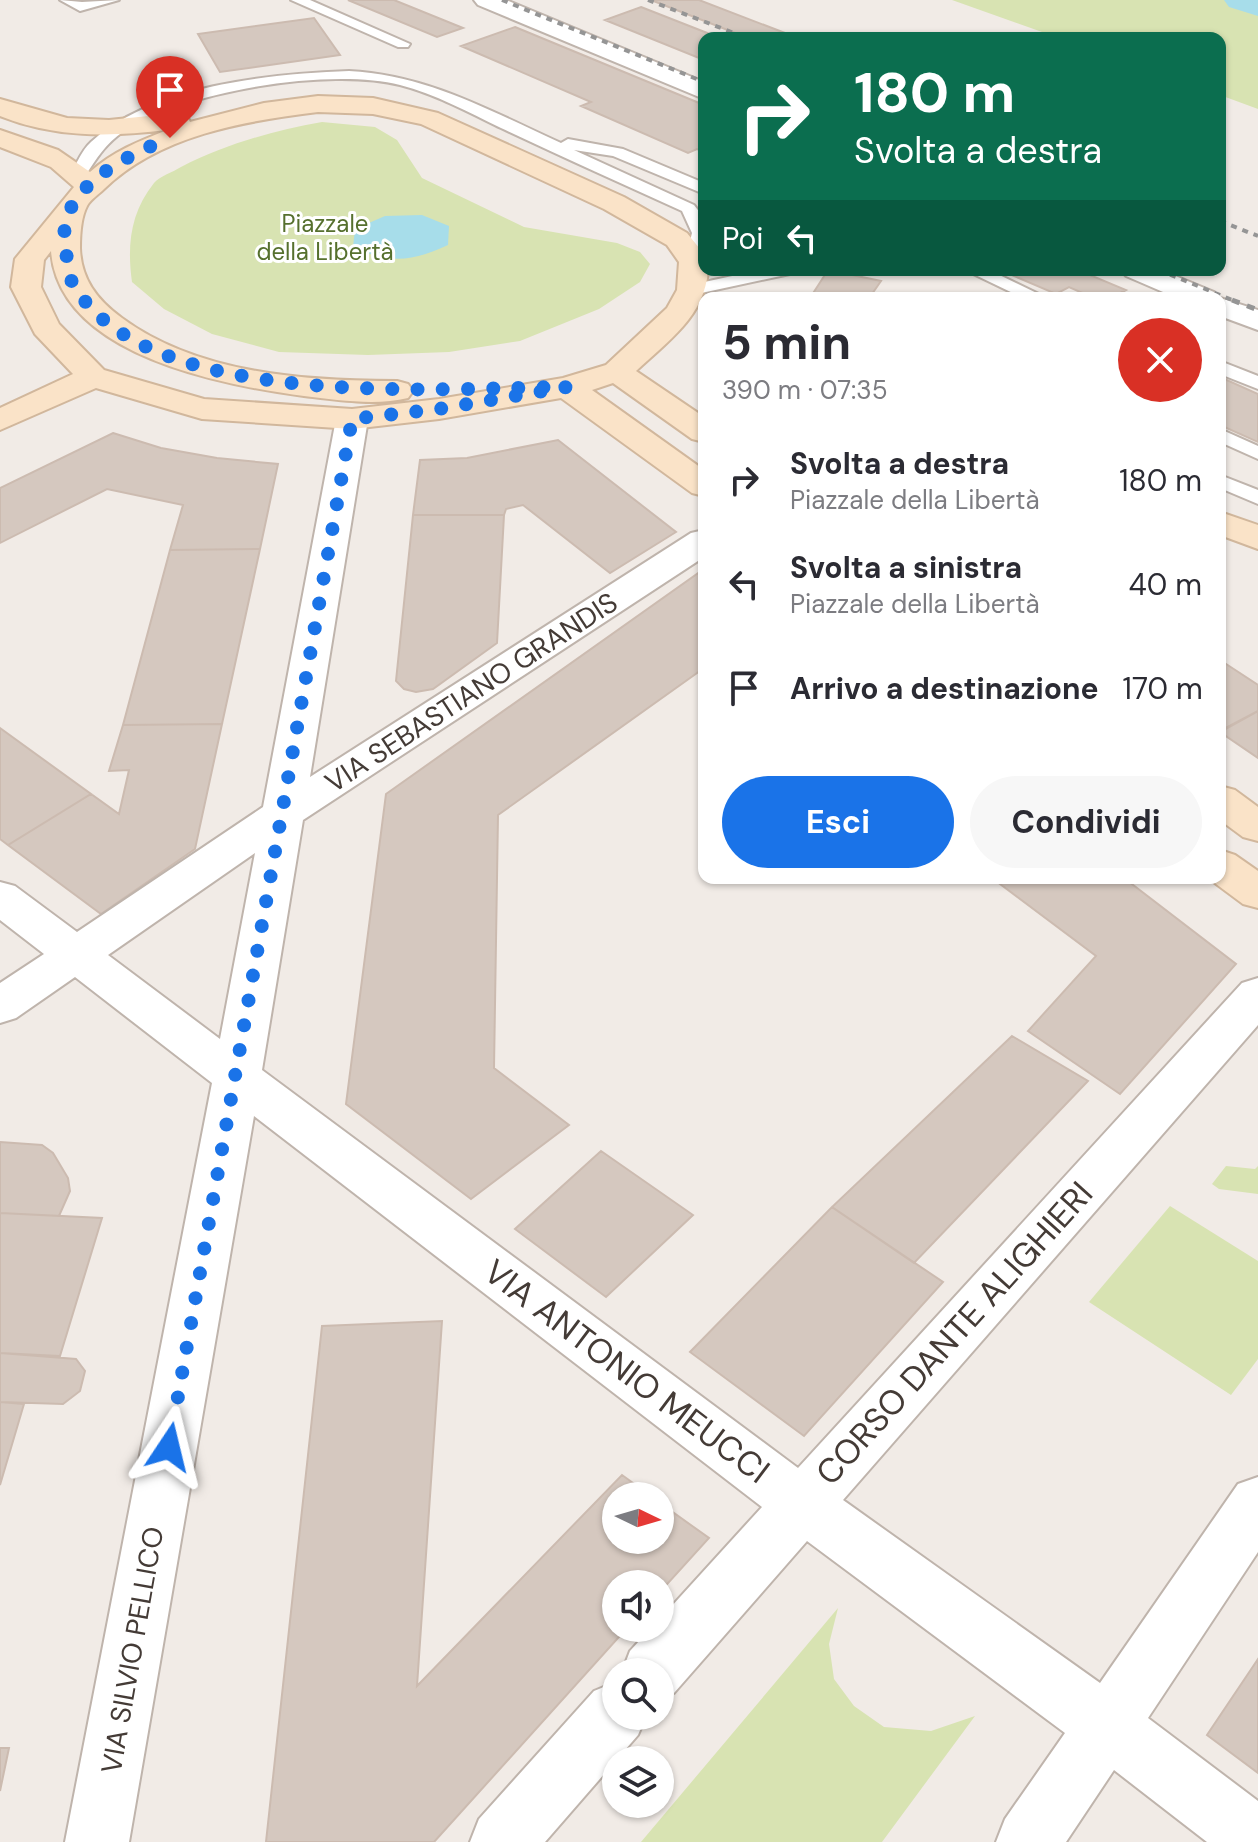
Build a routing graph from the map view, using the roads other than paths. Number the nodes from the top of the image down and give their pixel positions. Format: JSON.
{"nodes":[{"id":1,"x":67,"y":0,"type":"edge"},
{"id":2,"x":112,"y":0,"type":"edge"},
{"id":3,"x":298,"y":0,"type":"edge"},
{"id":4,"x":486,"y":0,"type":"edge"},
{"id":5,"x":403,"y":44,"type":"dead end"},
{"id":6,"x":698,"y":88,"type":"edge"},
{"id":7,"x":0,"y":107,"type":"edge"},
{"id":8,"x":264,"y":111,"type":"junction"},
{"id":9,"x":120,"y":127,"type":"junction"},
{"id":10,"x":0,"y":138,"type":"edge"},
{"id":11,"x":547,"y":143,"type":"junction"},
{"id":12,"x":698,"y":186,"type":"edge"},
{"id":13,"x":80,"y":187,"type":"junction"},
{"id":14,"x":698,"y":219,"type":"edge"},
{"id":15,"x":744,"y":276,"type":"edge"},
{"id":16,"x":988,"y":276,"type":"edge"},
{"id":17,"x":1150,"y":276,"type":"edge"},
{"id":18,"x":697,"y":283,"type":"edge"},
{"id":19,"x":1024,"y":292,"type":"edge"},
{"id":20,"x":1189,"y":292,"type":"edge"},
{"id":21,"x":1226,"y":308,"type":"edge"},
{"id":22,"x":1258,"y":321,"type":"edge"},
{"id":23,"x":1226,"y":370,"type":"edge"},
{"id":24,"x":617,"y":372,"type":"junction"},
{"id":25,"x":93,"y":377,"type":"junction"},
{"id":26,"x":1258,"y":383,"type":"edge"},
{"id":27,"x":567,"y":387,"type":"junction"},
{"id":28,"x":352,"y":419,"type":"junction"},
{"id":29,"x":0,"y":420,"type":"edge"},
{"id":30,"x":698,"y":428,"type":"edge"},
{"id":31,"x":1226,"y":438,"type":"edge"},
{"id":32,"x":1258,"y":453,"type":"edge"},
{"id":33,"x":698,"y":482,"type":"edge"},
{"id":34,"x":1226,"y":484,"type":"edge"},
{"id":35,"x":1258,"y":498,"type":"edge"},
{"id":36,"x":1226,"y":525,"type":"edge"},
{"id":37,"x":1258,"y":538,"type":"edge"},
{"id":38,"x":698,"y":545,"type":"edge"},
{"id":39,"x":1226,"y":804,"type":"edge"},
{"id":40,"x":281,"y":815,"type":"junction"},
{"id":41,"x":1258,"y":827,"type":"edge"},
{"id":42,"x":1226,"y":869,"type":"edge"},
{"id":43,"x":1258,"y":893,"type":"edge"},
{"id":44,"x":0,"y":897,"type":"edge"},
{"id":45,"x":77,"y":955,"type":"junction"},
{"id":46,"x":1258,"y":995,"type":"edge"},
{"id":47,"x":0,"y":1006,"type":"edge"},
{"id":48,"x":237,"y":1076,"type":"junction"},
{"id":49,"x":801,"y":1503,"type":"junction"},
{"id":50,"x":1258,"y":1503,"type":"edge"},
{"id":51,"x":664,"y":1658,"type":"edge"},
{"id":52,"x":1107,"y":1726,"type":"junction"},
{"id":53,"x":602,"y":1729,"type":"edge"},
{"id":54,"x":1258,"y":1841,"type":"edge"},
{"id":55,"x":97,"y":1842,"type":"edge"},
{"id":56,"x":502,"y":1842,"type":"edge"},
{"id":57,"x":1028,"y":1842,"type":"edge"}],
"edges":[{"from":1,"to":2,"type":"lane"},
{"from":3,"to":5,"type":"lane"},
{"from":4,"to":6,"type":"street"},
{"from":7,"to":9,"type":"main road"},
{"from":8,"to":9,"type":"main road"},
{"from":8,"to":13,"type":"main road"},
{"from":8,"to":18,"type":"main road"},
{"from":9,"to":11,"type":"lane"},
{"from":9,"to":13,"type":"lane"},
{"from":10,"to":13,"type":"main road"},
{"from":11,"to":12,"type":"lane"},
{"from":11,"to":14,"type":"lane"},
{"from":13,"to":25,"type":"main road"},
{"from":13,"to":27,"type":"main road"},
{"from":15,"to":18,"type":"lane"},
{"from":16,"to":19,"type":"lane"},
{"from":17,"to":20,"type":"street"},
{"from":18,"to":24,"type":"main road"},
{"from":21,"to":22,"type":"street"},
{"from":23,"to":26,"type":"lane"},
{"from":24,"to":27,"type":"main road"},
{"from":24,"to":30,"type":"main road"},
{"from":25,"to":28,"type":"main road"},
{"from":25,"to":29,"type":"main road"},
{"from":27,"to":28,"type":"main road"},
{"from":27,"to":33,"type":"main road"},
{"from":28,"to":40,"type":"street","name":"VIA SILVIO PELLICO"},
{"from":31,"to":32,"type":"lane"},
{"from":34,"to":35,"type":"lane"},
{"from":36,"to":37,"type":"main road"},
{"from":38,"to":40,"type":"street","name":"VIA SEBASTIANO GRANDIS"},
{"from":39,"to":41,"type":"main road"},
{"from":40,"to":45,"type":"street","name":"VIA SEBASTIANO GRANDIS"},
{"from":40,"to":48,"type":"street","name":"VIA SILVIO PELLICO"},
{"from":42,"to":43,"type":"main road"},
{"from":44,"to":45,"type":"street","name":"VIA ANTONIO MEUCCI"},
{"from":45,"to":47,"type":"street","name":"VIA SEBASTIANO GRANDIS"},
{"from":45,"to":48,"type":"street","name":"VIA ANTONIO MEUCCI"},
{"from":46,"to":49,"type":"street","name":"CORSO DANTE ALIGHIERI"},
{"from":48,"to":49,"type":"street","name":"VIA ANTONIO MEUCCI"},
{"from":48,"to":55,"type":"street","name":"VIA SILVIO PELLICO"},
{"from":49,"to":51,"type":"street","name":"CORSO DANTE ALIGHIERI"},
{"from":49,"to":52,"type":"street","name":"VIA ANTONIO MEUCCI"},
{"from":50,"to":52,"type":"street"},
{"from":52,"to":54,"type":"street","name":"VIA ANTONIO MEUCCI"},
{"from":52,"to":57,"type":"street"},
{"from":53,"to":56,"type":"street"}]}
